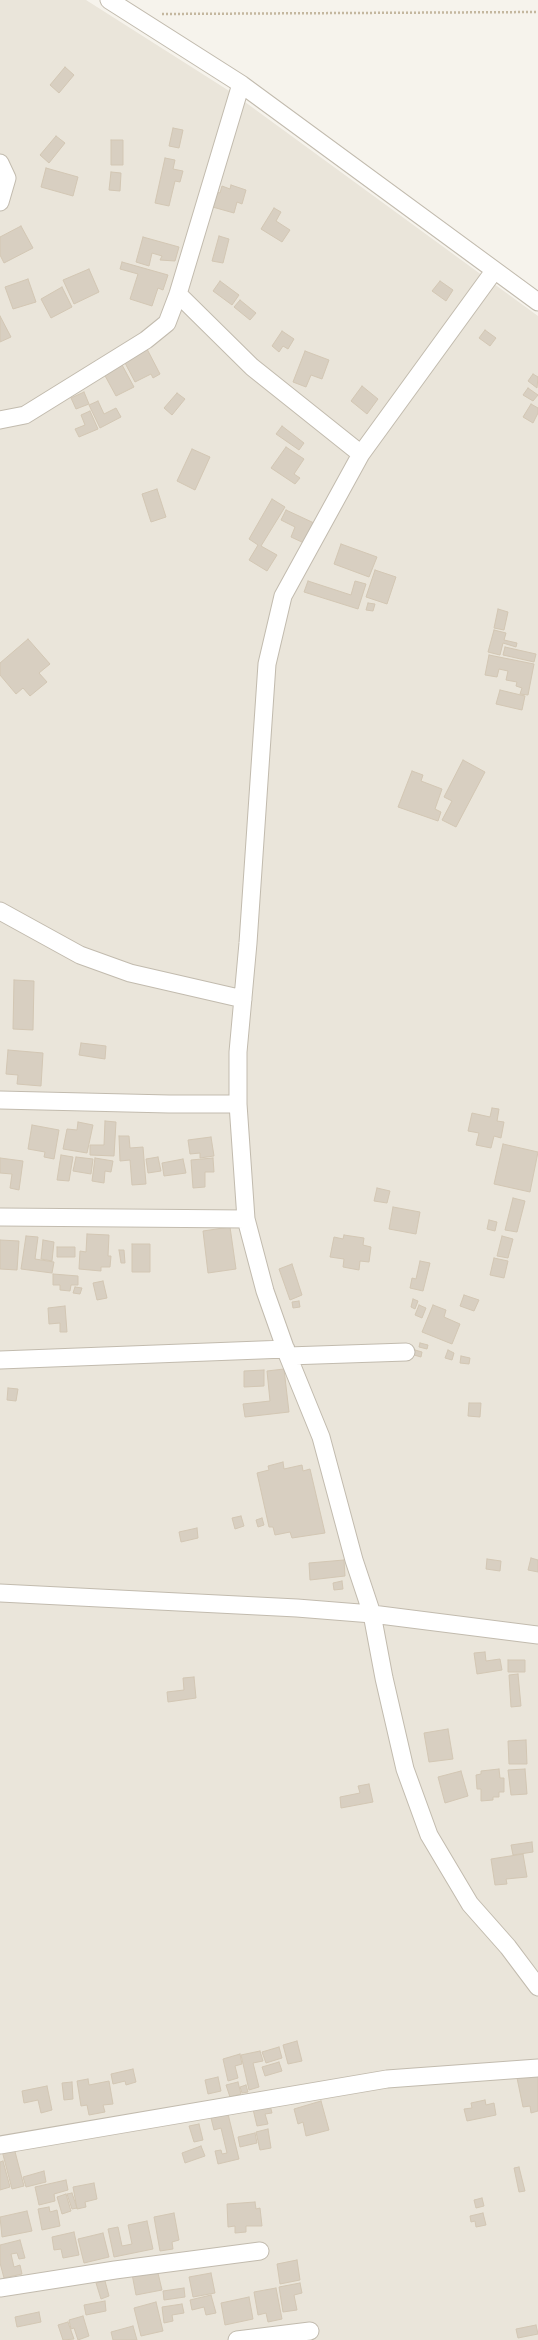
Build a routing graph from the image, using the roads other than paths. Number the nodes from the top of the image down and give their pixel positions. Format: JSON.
{"nodes":[{"id":1,"x":109,"y":0,"type":"edge"},
{"id":2,"x":241,"y":84,"type":"junction"},
{"id":3,"x":0,"y":164,"type":"edge"},
{"id":4,"x":0,"y":202,"type":"edge"},
{"id":5,"x":494,"y":271,"type":"junction"},
{"id":6,"x":178,"y":294,"type":"junction"},
{"id":7,"x":538,"y":302,"type":"edge"},
{"id":8,"x":0,"y":420,"type":"edge"},
{"id":9,"x":361,"y":454,"type":"junction"},
{"id":10,"x":0,"y":911,"type":"edge"},
{"id":11,"x":243,"y":999,"type":"junction"},
{"id":12,"x":0,"y":1100,"type":"edge"},
{"id":13,"x":238,"y":1104,"type":"junction"},
{"id":14,"x":0,"y":1218,"type":"edge"},
{"id":15,"x":246,"y":1219,"type":"junction"},
{"id":16,"x":287,"y":1352,"type":"junction"},
{"id":17,"x":406,"y":1352,"type":"dead end"},
{"id":18,"x":0,"y":1360,"type":"edge"},
{"id":19,"x":0,"y":1593,"type":"edge"},
{"id":20,"x":372,"y":1614,"type":"junction"},
{"id":21,"x":538,"y":1635,"type":"edge"},
{"id":22,"x":538,"y":1987,"type":"edge"},
{"id":23,"x":538,"y":2068,"type":"edge"},
{"id":24,"x":0,"y":2145,"type":"edge"},
{"id":25,"x":260,"y":2251,"type":"dead end"},
{"id":26,"x":0,"y":2288,"type":"edge"},
{"id":27,"x":310,"y":2331,"type":"dead end"},
{"id":28,"x":237,"y":2340,"type":"edge"}],
"edges":[{"from":1,"to":2,"type":"street"},
{"from":2,"to":5,"type":"street"},
{"from":2,"to":6,"type":"street"},
{"from":3,"to":4,"type":"street"},
{"from":5,"to":7,"type":"street"},
{"from":5,"to":9,"type":"street"},
{"from":6,"to":8,"type":"street"},
{"from":6,"to":9,"type":"street"},
{"from":9,"to":11,"type":"street"},
{"from":10,"to":11,"type":"street"},
{"from":11,"to":13,"type":"street"},
{"from":12,"to":13,"type":"street"},
{"from":13,"to":15,"type":"street"},
{"from":14,"to":15,"type":"street"},
{"from":15,"to":16,"type":"street"},
{"from":16,"to":17,"type":"street"},
{"from":16,"to":18,"type":"street"},
{"from":16,"to":20,"type":"street"},
{"from":19,"to":20,"type":"street"},
{"from":20,"to":21,"type":"street"},
{"from":20,"to":22,"type":"street"},
{"from":23,"to":24,"type":"street"},
{"from":25,"to":26,"type":"street"},
{"from":27,"to":28,"type":"street"}]}
